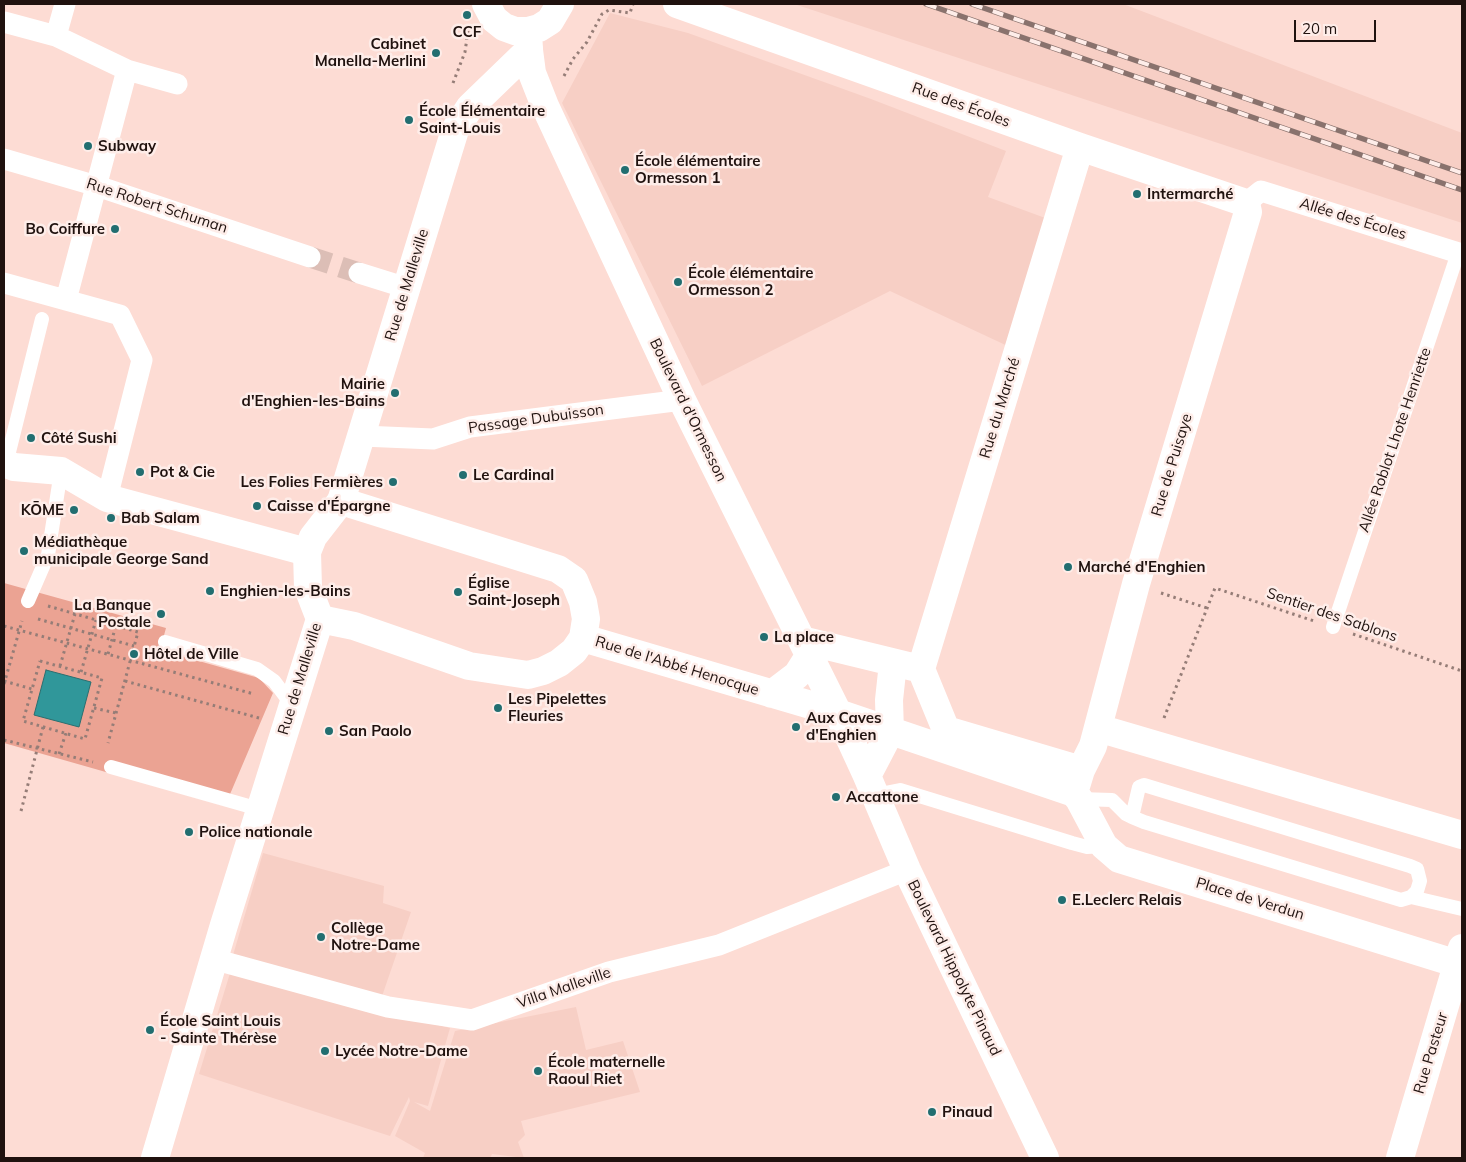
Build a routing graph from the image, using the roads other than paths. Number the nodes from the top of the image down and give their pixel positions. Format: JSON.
{"nodes":[{"id":1,"x":65,"y":4,"type":"edge"},
{"id":2,"x":560,"y":4,"type":"edge"},
{"id":3,"x":677,"y":4,"type":"edge"},
{"id":4,"x":477,"y":14,"type":"edge"},
{"id":5,"x":4,"y":22,"type":"edge"},
{"id":6,"x":56,"y":36,"type":"junction"},
{"id":7,"x":528,"y":41,"type":"junction"},
{"id":8,"x":127,"y":70,"type":"junction"},
{"id":9,"x":177,"y":84,"type":"dead end"},
{"id":10,"x":1080,"y":147,"type":"junction"},
{"id":11,"x":4,"y":159,"type":"edge"},
{"id":12,"x":97,"y":186,"type":"junction"},
{"id":13,"x":1246,"y":202,"type":"junction"},
{"id":14,"x":1460,"y":253,"type":"edge"},
{"id":15,"x":310,"y":257,"type":"tunnel mouth"},
{"id":16,"x":358,"y":273,"type":"tunnel mouth"},
{"id":17,"x":4,"y":283,"type":"edge"},
{"id":18,"x":407,"y":288,"type":"junction"},
{"id":19,"x":66,"y":300,"type":"junction"},
{"id":20,"x":42,"y":319,"type":"dead end"},
{"id":21,"x":682,"y":400,"type":"junction"},
{"id":22,"x":362,"y":436,"type":"junction"},
{"id":23,"x":5,"y":464,"type":"edge"},
{"id":24,"x":61,"y":471,"type":"junction"},
{"id":25,"x":107,"y":498,"type":"junction"},
{"id":26,"x":341,"y":501,"type":"junction"},
{"id":27,"x":307,"y":552,"type":"junction"},
{"id":28,"x":28,"y":601,"type":"road end"},
{"id":29,"x":320,"y":618,"type":"junction"},
{"id":30,"x":1333,"y":627,"type":"road end"},
{"id":31,"x":583,"y":638,"type":"junction"},
{"id":32,"x":165,"y":642,"type":"dead end"},
{"id":33,"x":805,"y":648,"type":"junction"},
{"id":34,"x":892,"y":663,"type":"junction"},
{"id":35,"x":922,"y":669,"type":"junction"},
{"id":36,"x":772,"y":694,"type":"junction"},
{"id":37,"x":292,"y":705,"type":"junction"},
{"id":38,"x":838,"y":713,"type":"junction"},
{"id":39,"x":1098,"y":728,"type":"junction"},
{"id":40,"x":890,"y":732,"type":"junction"},
{"id":41,"x":943,"y":739,"type":"junction"},
{"id":42,"x":111,"y":767,"type":"dead end"},
{"id":43,"x":871,"y":786,"type":"junction"},
{"id":44,"x":1078,"y":787,"type":"junction"},
{"id":45,"x":259,"y":809,"type":"junction"},
{"id":46,"x":1132,"y":817,"type":"junction"},
{"id":47,"x":1462,"y":835,"type":"edge"},
{"id":48,"x":1104,"y":846,"type":"junction"},
{"id":49,"x":907,"y":870,"type":"junction"},
{"id":50,"x":1411,"y":897,"type":"junction"},
{"id":51,"x":1462,"y":909,"type":"edge"},
{"id":52,"x":1460,"y":956,"type":"edge"},
{"id":53,"x":213,"y":959,"type":"junction"},
{"id":54,"x":155,"y":1158,"type":"edge"},
{"id":55,"x":1045,"y":1158,"type":"edge"},
{"id":56,"x":1400,"y":1158,"type":"edge"}],
"edges":[{"from":1,"to":6,"type":"street"},
{"from":2,"to":7,"type":"street","name":"Rue de Malleville"},
{"from":3,"to":10,"type":"street","name":"Rue des Écoles"},
{"from":4,"to":7,"type":"street"},
{"from":5,"to":6,"type":"street"},
{"from":6,"to":8,"type":"street"},
{"from":7,"to":18,"type":"street","name":"Rue de Malleville"},
{"from":7,"to":21,"type":"street","name":"Boulevard d'Ormesson"},
{"from":8,"to":9,"type":"street"},
{"from":8,"to":12,"type":"street"},
{"from":10,"to":13,"type":"street","name":"Rue des Écoles"},
{"from":10,"to":35,"type":"street","name":"Rue du Marché"},
{"from":11,"to":12,"type":"street","name":"Rue Robert Schuman"},
{"from":12,"to":15,"type":"street","name":"Rue Robert Schuman"},
{"from":12,"to":19,"type":"street"},
{"from":13,"to":14,"type":"street","name":"Allée des Écoles"},
{"from":13,"to":39,"type":"street","name":"Rue de Puisaye"},
{"from":14,"to":30,"type":"lane","name":"Allée Roblot Lhote Henriette"},
{"from":16,"to":18,"type":"street"},
{"from":17,"to":19,"type":"street"},
{"from":18,"to":22,"type":"street","name":"Rue de Malleville"},
{"from":19,"to":25,"type":"street"},
{"from":20,"to":23,"type":"lane"},
{"from":21,"to":22,"type":"street","name":"Passage Dubuisson"},
{"from":21,"to":33,"type":"street","name":"Boulevard d'Ormesson"},
{"from":22,"to":26,"type":"street","name":"Rue de Malleville"},
{"from":23,"to":24,"type":"street"},
{"from":24,"to":25,"type":"street"},
{"from":24,"to":28,"type":"lane"},
{"from":25,"to":27,"type":"street"},
{"from":26,"to":27,"type":"street","name":"Rue de Malleville"},
{"from":26,"to":31,"type":"street"},
{"from":27,"to":29,"type":"street","name":"Rue de Malleville"},
{"from":29,"to":31,"type":"street"},
{"from":29,"to":37,"type":"street","name":"Rue de Malleville"},
{"from":31,"to":36,"type":"street","name":"Rue de l'Abbé Henocque"},
{"from":32,"to":37,"type":"lane"},
{"from":33,"to":34,"type":"street"},
{"from":33,"to":36,"type":"street","name":"Rue de l'Abbé Henocque"},
{"from":33,"to":38,"type":"street","name":"Boulevard d'Ormesson"},
{"from":34,"to":35,"type":"street"},
{"from":34,"to":40,"type":"street"},
{"from":35,"to":41,"type":"street"},
{"from":36,"to":38,"type":"street","name":"Rue de l'Abbé Henocque"},
{"from":37,"to":45,"type":"street","name":"Rue de Malleville"},
{"from":38,"to":40,"type":"street"},
{"from":38,"to":43,"type":"street","name":"Boulevard Hippolyte Pinaud"},
{"from":39,"to":44,"type":"street"},
{"from":39,"to":47,"type":"street"},
{"from":40,"to":41,"type":"street"},
{"from":40,"to":43,"type":"street"},
{"from":41,"to":44,"type":"street"},
{"from":42,"to":45,"type":"lane"},
{"from":43,"to":48,"type":"lane"},
{"from":43,"to":49,"type":"street","name":"Boulevard Hippolyte Pinaud"},
{"from":44,"to":46,"type":"lane"},
{"from":44,"to":48,"type":"street","name":"Place de Verdun"},
{"from":45,"to":53,"type":"street","name":"Rue de Malleville"},
{"from":46,"to":50,"type":"lane"},
{"from":46,"to":50,"type":"lane"},
{"from":48,"to":52,"type":"street","name":"Place de Verdun"},
{"from":49,"to":53,"type":"street","name":"Villa Malleville"},
{"from":49,"to":55,"type":"street","name":"Boulevard Hippolyte Pinaud"},
{"from":50,"to":51,"type":"lane"},
{"from":52,"to":56,"type":"street","name":"Rue Pasteur"},
{"from":53,"to":54,"type":"street","name":"Rue de Malleville"}]}
